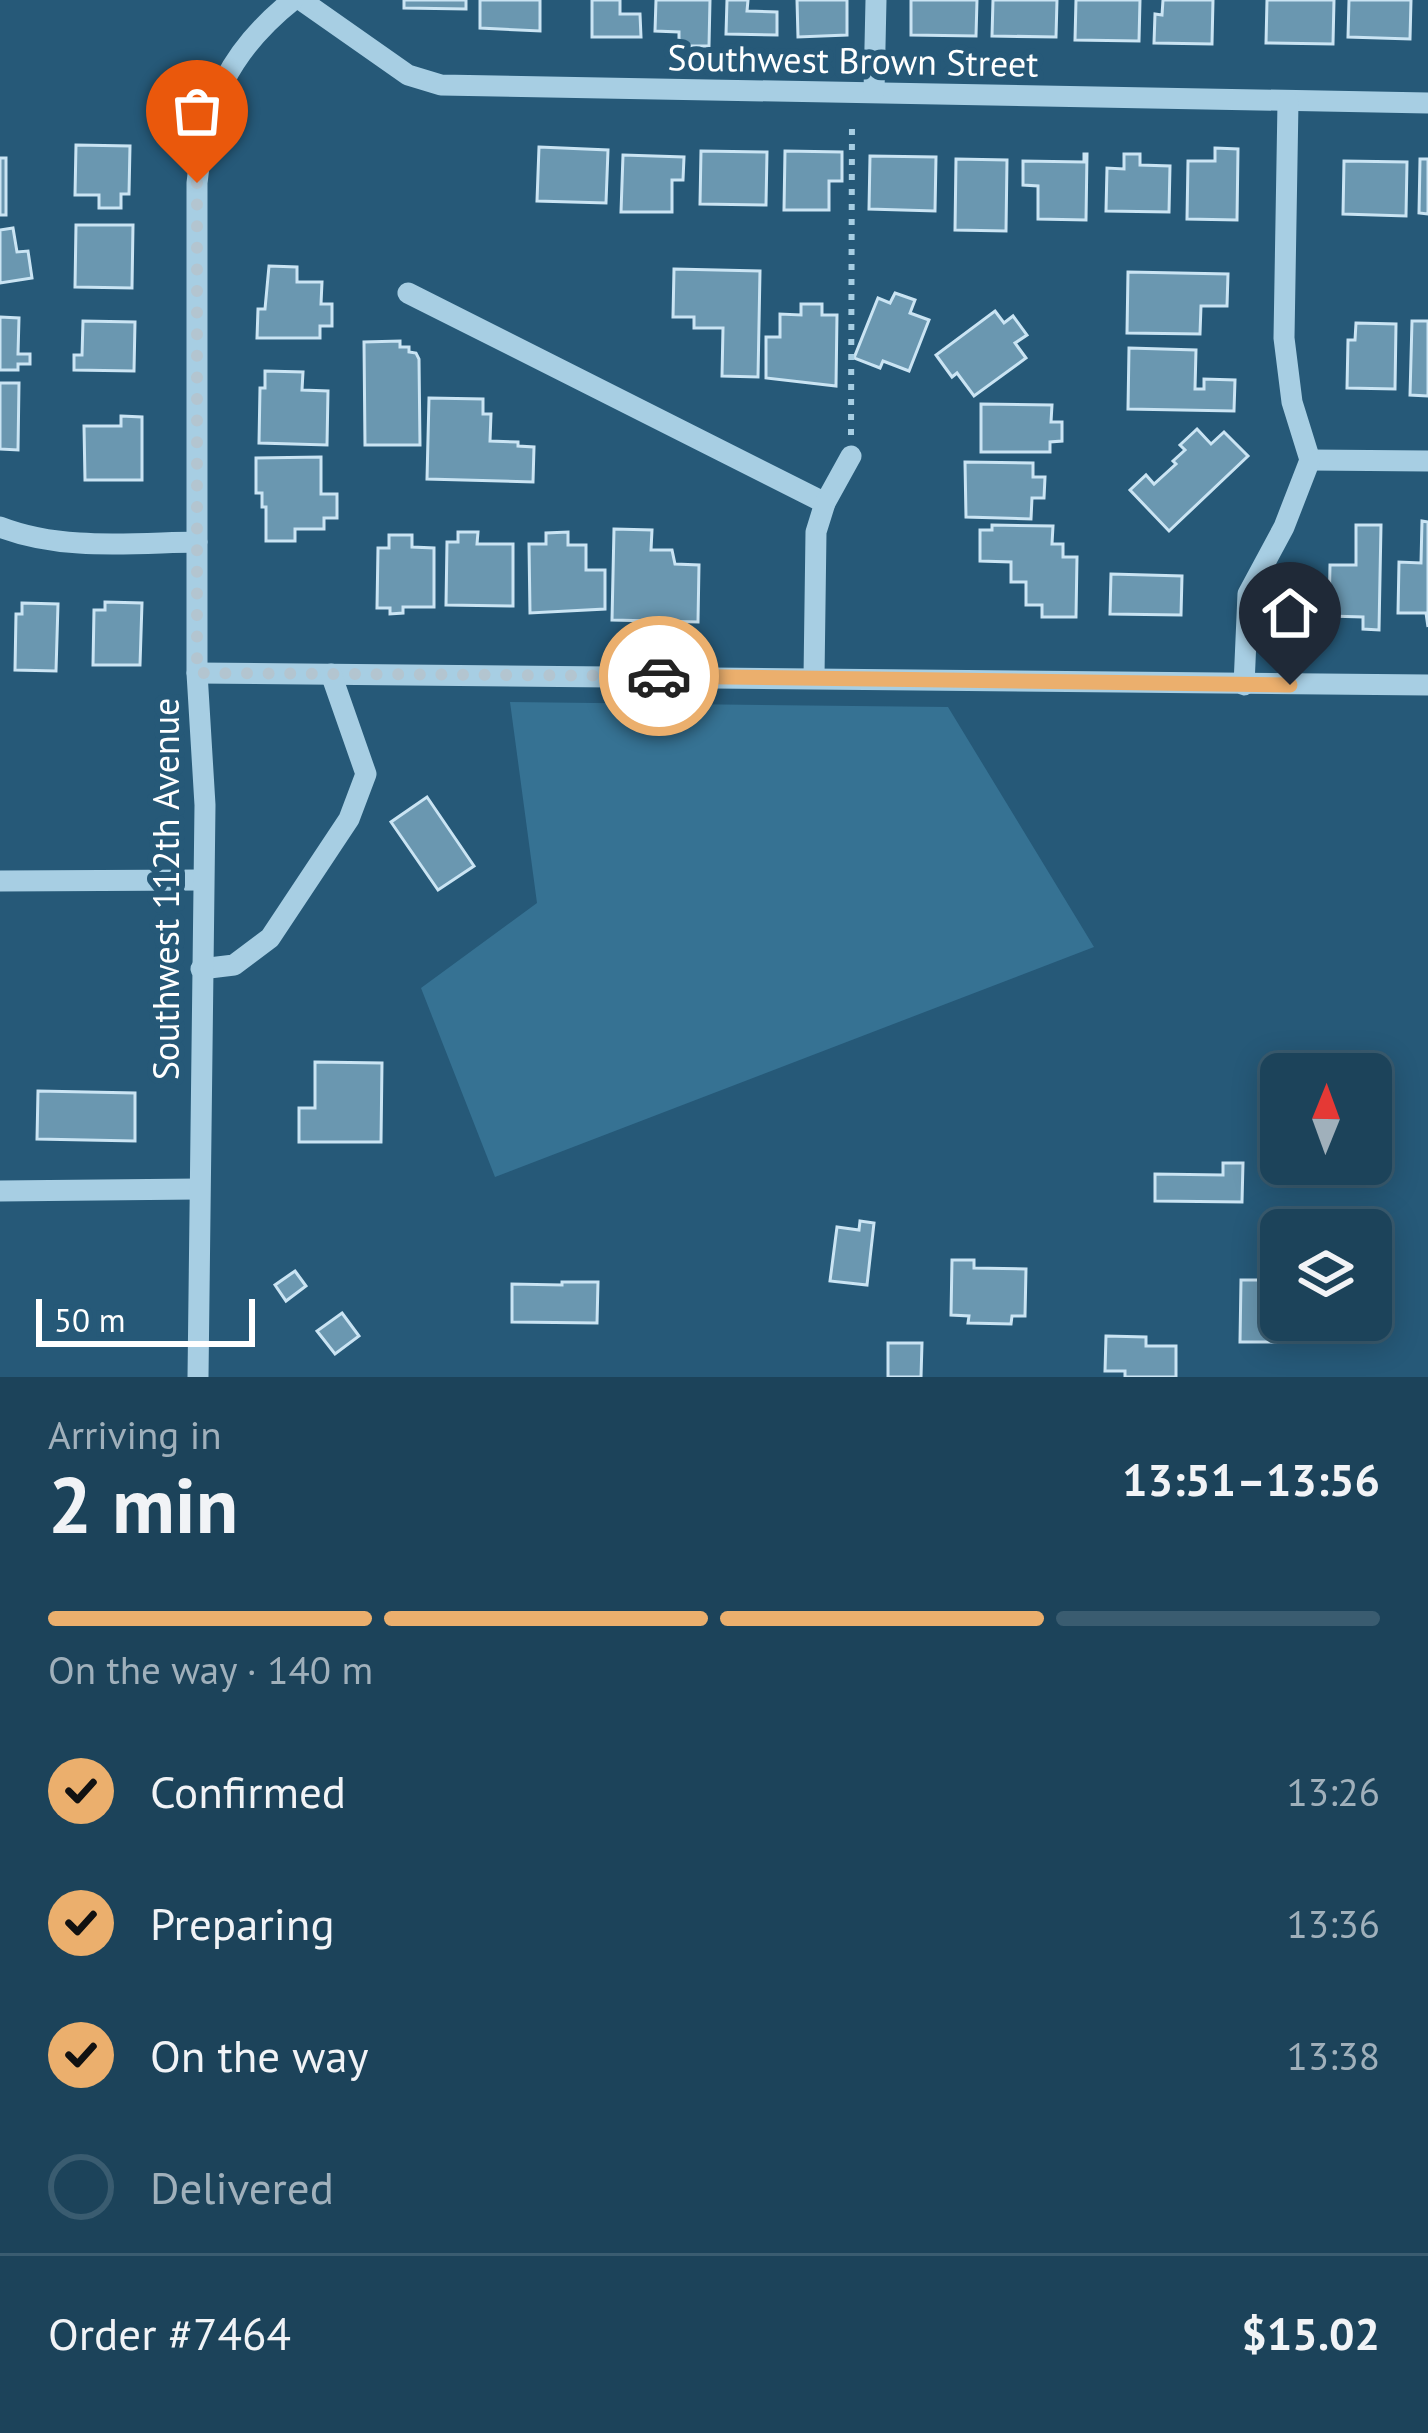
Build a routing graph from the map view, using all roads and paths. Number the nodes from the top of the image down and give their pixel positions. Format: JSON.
{"nodes":[{"id":1,"x":297,"y":0,"type":"edge"},
{"id":2,"x":876,"y":0,"type":"edge"},
{"id":3,"x":874,"y":92,"type":"junction"},
{"id":4,"x":1288,"y":102,"type":"junction"},
{"id":5,"x":1428,"y":103,"type":"edge"},
{"id":6,"x":852,"y":121,"type":"dead end"},
{"id":7,"x":407,"y":293,"type":"dead end"},
{"id":8,"x":851,"y":456,"type":"joint"},
{"id":9,"x":1310,"y":460,"type":"junction"},
{"id":10,"x":1428,"y":461,"type":"edge"},
{"id":11,"x":825,"y":503,"type":"junction"},
{"id":12,"x":0,"y":526,"type":"edge"},
{"id":13,"x":197,"y":542,"type":"junction"},
{"id":14,"x":197,"y":673,"type":"junction"},
{"id":15,"x":331,"y":674,"type":"junction"},
{"id":16,"x":814,"y":677,"type":"junction"},
{"id":17,"x":1244,"y":685,"type":"junction"},
{"id":18,"x":1428,"y":685,"type":"edge"},
{"id":19,"x":202,"y":880,"type":"junction"},
{"id":20,"x":0,"y":881,"type":"edge"},
{"id":21,"x":201,"y":969,"type":"junction"},
{"id":22,"x":198,"y":1189,"type":"junction"},
{"id":23,"x":0,"y":1191,"type":"edge"},
{"id":24,"x":198,"y":1377,"type":"edge"}],
"edges":[{"from":1,"to":3,"type":"street","name":"Southwest Brown Street"},
{"from":1,"to":13,"type":"street","name":"Southwest 112th Avenue"},
{"from":2,"to":3,"type":"street"},
{"from":3,"to":4,"type":"street","name":"Southwest Brown Street"},
{"from":4,"to":5,"type":"street","name":"Southwest Brown Street"},
{"from":4,"to":9,"type":"street"},
{"from":6,"to":8,"type":"path"},
{"from":7,"to":11,"type":"street"},
{"from":8,"to":11,"type":"street"},
{"from":9,"to":10,"type":"street"},
{"from":9,"to":17,"type":"street"},
{"from":11,"to":16,"type":"street"},
{"from":12,"to":13,"type":"street"},
{"from":13,"to":14,"type":"street","name":"Southwest 112th Avenue"},
{"from":14,"to":15,"type":"street"},
{"from":14,"to":19,"type":"street","name":"Southwest 112th Avenue"},
{"from":15,"to":16,"type":"street"},
{"from":15,"to":21,"type":"street"},
{"from":16,"to":17,"type":"street"},
{"from":17,"to":18,"type":"street"},
{"from":19,"to":20,"type":"street"},
{"from":19,"to":21,"type":"street","name":"Southwest 112th Avenue"},
{"from":21,"to":22,"type":"street","name":"Southwest 112th Avenue"},
{"from":22,"to":23,"type":"street"},
{"from":22,"to":24,"type":"street","name":"Southwest 112th Avenue"}]}
